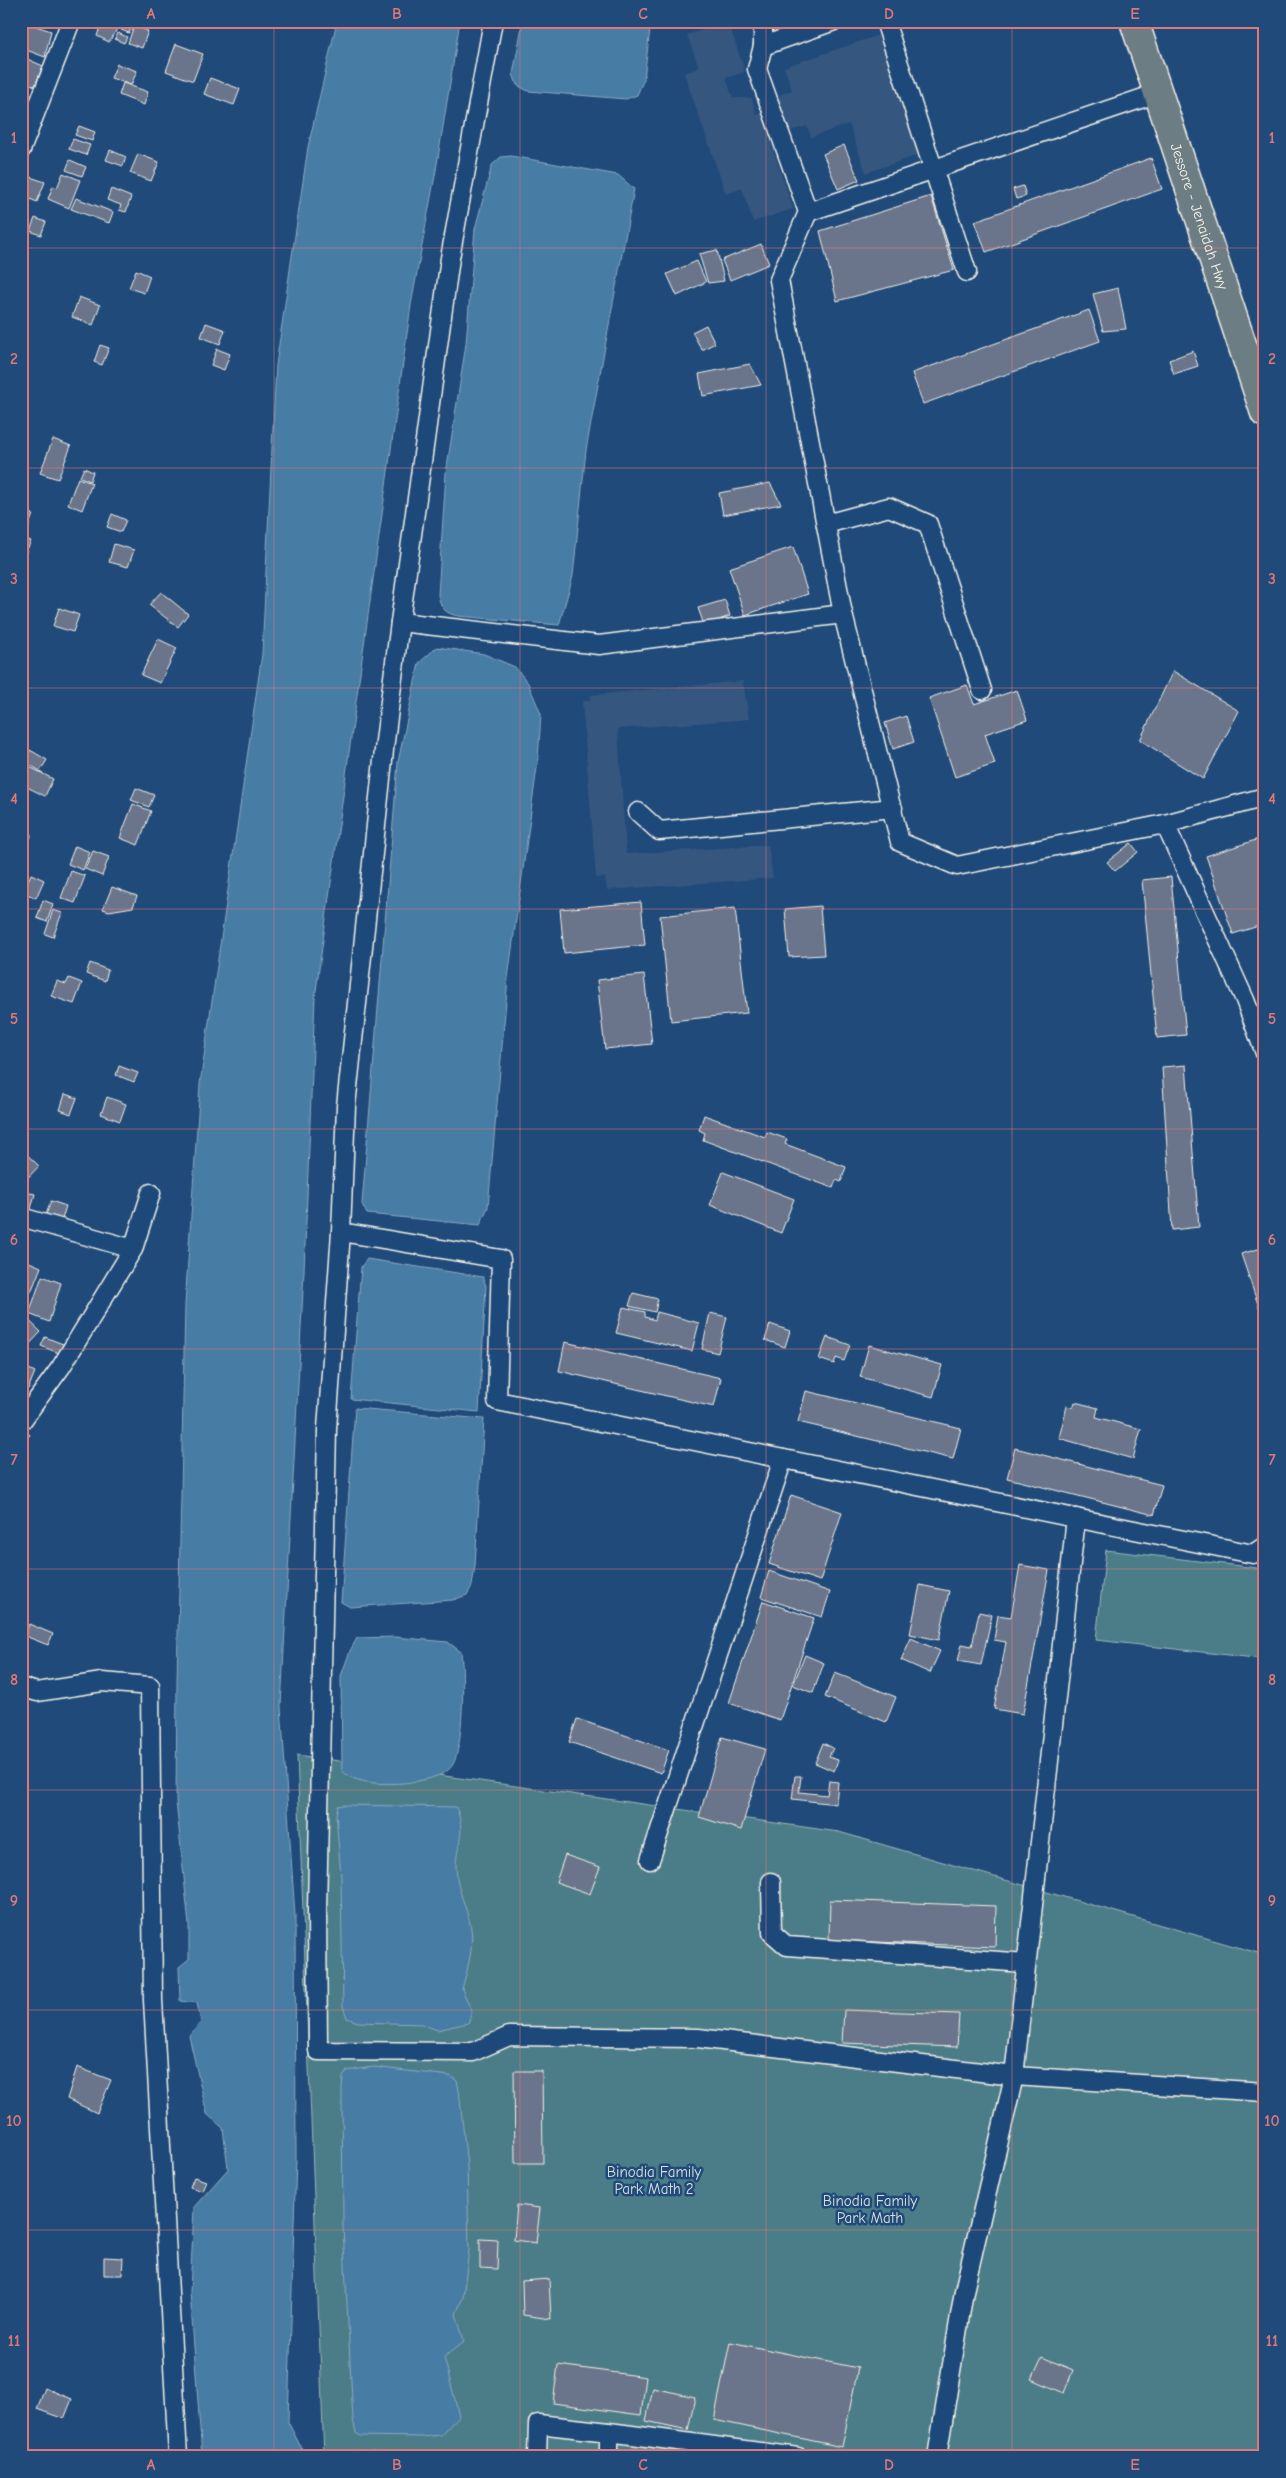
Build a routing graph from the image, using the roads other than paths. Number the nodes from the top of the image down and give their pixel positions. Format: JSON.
{"nodes":[{"id":1,"x":71,"y":21,"type":"edge"},
{"id":2,"x":493,"y":21,"type":"edge"},
{"id":3,"x":763,"y":21,"type":"edge"},
{"id":4,"x":834,"y":21,"type":"edge"},
{"id":5,"x":885,"y":21,"type":"edge"},
{"id":6,"x":1134,"y":21,"type":"edge"},
{"id":7,"x":763,"y":46,"type":"junction"},
{"id":8,"x":1158,"y":93,"type":"junction"},
{"id":9,"x":21,"y":150,"type":"edge"},
{"id":10,"x":933,"y":170,"type":"junction"},
{"id":11,"x":808,"y":212,"type":"junction"},
{"id":12,"x":967,"y":272,"type":"dead end"},
{"id":13,"x":1265,"y":413,"type":"edge"},
{"id":14,"x":826,"y":524,"type":"junction"},
{"id":15,"x":844,"y":614,"type":"junction"},
{"id":16,"x":400,"y":622,"type":"junction"},
{"id":17,"x":982,"y":690,"type":"dead end"},
{"id":18,"x":1265,"y":797,"type":"edge"},
{"id":19,"x":893,"y":808,"type":"junction"},
{"id":20,"x":638,"y":812,"type":"dead end"},
{"id":21,"x":1165,"y":824,"type":"junction"},
{"id":22,"x":1265,"y":1053,"type":"edge"},
{"id":23,"x":151,"y":1193,"type":"dead end"},
{"id":24,"x":21,"y":1217,"type":"edge"},
{"id":25,"x":342,"y":1232,"type":"junction"},
{"id":26,"x":132,"y":1249,"type":"junction"},
{"id":27,"x":21,"y":1422,"type":"edge"},
{"id":28,"x":783,"y":1459,"type":"junction"},
{"id":29,"x":1076,"y":1518,"type":"junction"},
{"id":30,"x":1265,"y":1546,"type":"edge"},
{"id":31,"x":21,"y":1687,"type":"edge"},
{"id":32,"x":650,"y":1860,"type":"dead end"},
{"id":33,"x":771,"y":1882,"type":"dead end"},
{"id":34,"x":1026,"y":1964,"type":"junction"},
{"id":35,"x":1014,"y":2076,"type":"junction"},
{"id":36,"x":1265,"y":2092,"type":"edge"},
{"id":37,"x":609,"y":2432,"type":"junction"},
{"id":38,"x":178,"y":2457,"type":"edge"},
{"id":39,"x":537,"y":2457,"type":"edge"},
{"id":40,"x":609,"y":2457,"type":"edge"},
{"id":41,"x":798,"y":2457,"type":"edge"},
{"id":42,"x":938,"y":2457,"type":"edge"}],
"edges":[{"from":1,"to":9,"type":"street"},
{"from":2,"to":16,"type":"street"},
{"from":3,"to":7,"type":"street"},
{"from":4,"to":7,"type":"street"},
{"from":5,"to":10,"type":"street"},
{"from":6,"to":8,"type":"highway","name":"Jessore - Jenaidah Hwy"},
{"from":7,"to":11,"type":"street"},
{"from":8,"to":10,"type":"street"},
{"from":8,"to":13,"type":"highway","name":"Jessore - Jenaidah Hwy"},
{"from":10,"to":11,"type":"street"},
{"from":10,"to":12,"type":"street"},
{"from":11,"to":14,"type":"street"},
{"from":14,"to":15,"type":"street"},
{"from":14,"to":17,"type":"street"},
{"from":15,"to":16,"type":"street"},
{"from":15,"to":19,"type":"street"},
{"from":16,"to":25,"type":"street"},
{"from":18,"to":21,"type":"street"},
{"from":19,"to":20,"type":"street"},
{"from":19,"to":21,"type":"street"},
{"from":21,"to":22,"type":"street"},
{"from":23,"to":26,"type":"street"},
{"from":24,"to":26,"type":"street"},
{"from":25,"to":28,"type":"street"},
{"from":25,"to":35,"type":"street"},
{"from":26,"to":27,"type":"street"},
{"from":28,"to":29,"type":"street"},
{"from":28,"to":32,"type":"street"},
{"from":29,"to":30,"type":"street"},
{"from":29,"to":34,"type":"street"},
{"from":31,"to":38,"type":"street"},
{"from":33,"to":34,"type":"street"},
{"from":34,"to":35,"type":"street"},
{"from":35,"to":36,"type":"street"},
{"from":35,"to":42,"type":"street"},
{"from":37,"to":39,"type":"street"},
{"from":37,"to":40,"type":"street"},
{"from":37,"to":41,"type":"street"}]}
